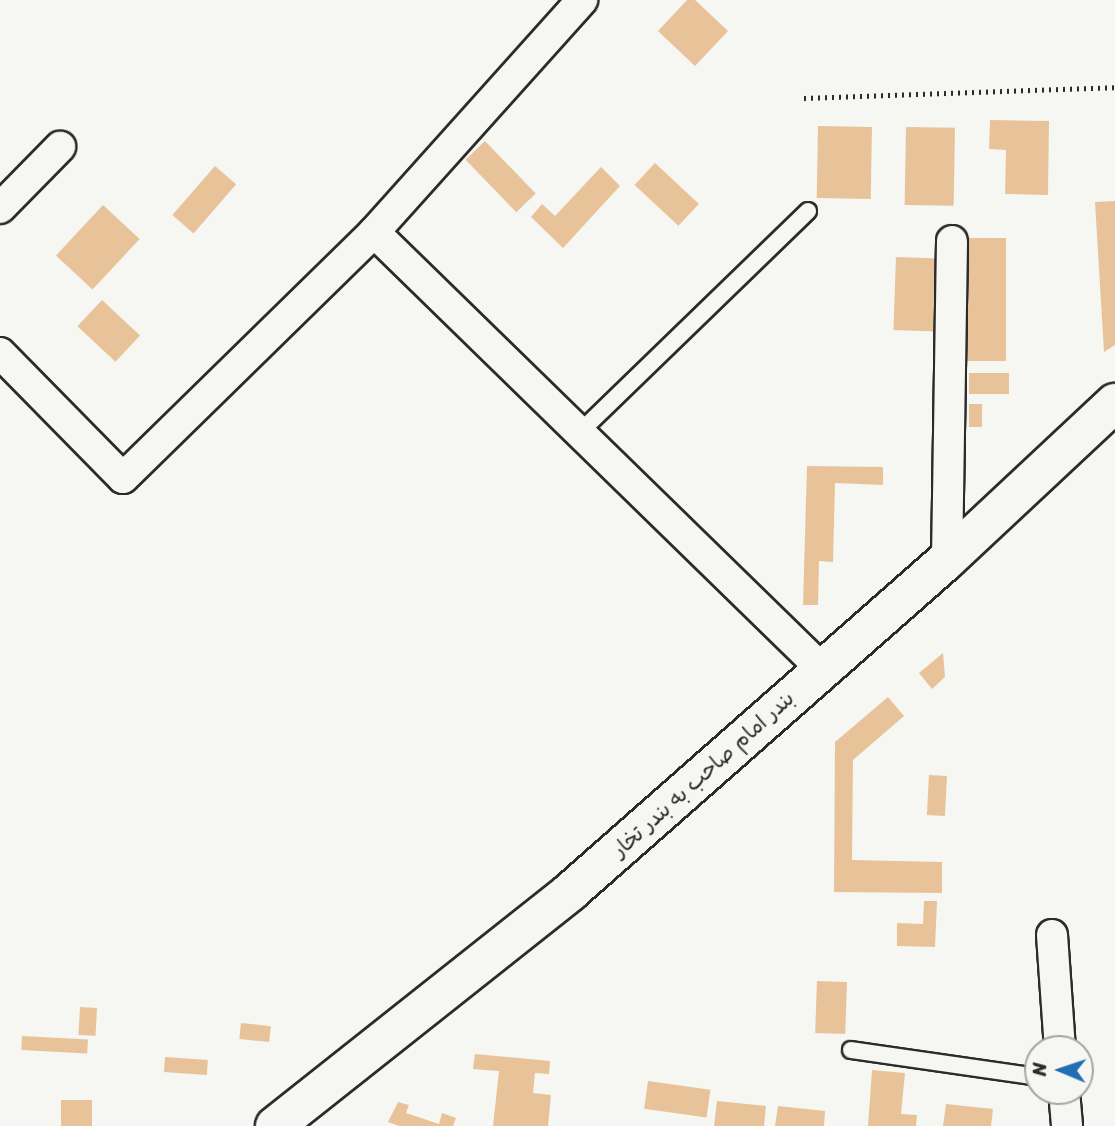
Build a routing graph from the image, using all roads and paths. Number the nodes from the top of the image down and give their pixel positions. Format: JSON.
{"nodes":[{"id":1,"x":582,"y":0,"type":"edge"},
{"id":2,"x":1115,"y":87,"type":"edge"},
{"id":3,"x":804,"y":98,"type":"dead end"},
{"id":4,"x":60,"y":147,"type":"dead end"},
{"id":5,"x":0,"y":208,"type":"edge"},
{"id":6,"x":808,"y":211,"type":"dead end"},
{"id":7,"x":374,"y":232,"type":"junction"},
{"id":8,"x":952,"y":241,"type":"dead end"},
{"id":9,"x":0,"y":353,"type":"edge"},
{"id":10,"x":1115,"y":403,"type":"edge"},
{"id":11,"x":579,"y":433,"type":"junction"},
{"id":12,"x":947,"y":560,"type":"junction"},
{"id":13,"x":821,"y":668,"type":"junction"},
{"id":14,"x":1052,"y":935,"type":"dead end"},
{"id":15,"x":1059,"y":1035,"type":"edge"},
{"id":16,"x":851,"y":1050,"type":"dead end"},
{"id":17,"x":1024,"y":1075,"type":"edge"},
{"id":18,"x":1065,"y":1105,"type":"edge"},
{"id":19,"x":275,"y":1126,"type":"edge"},
{"id":20,"x":1067,"y":1126,"type":"edge"}],
"edges":[{"from":1,"to":7,"type":"street"},
{"from":2,"to":3,"type":"path"},
{"from":4,"to":5,"type":"street"},
{"from":6,"to":11,"type":"lane"},
{"from":7,"to":9,"type":"street"},
{"from":7,"to":11,"type":"street"},
{"from":8,"to":12,"type":"street"},
{"from":10,"to":12,"type":"main road","name":"بندر امام صاحب به بندر تخار"},
{"from":11,"to":13,"type":"street"},
{"from":12,"to":13,"type":"main road","name":"بندر امام صاحب به بندر تخار"},
{"from":13,"to":19,"type":"main road","name":"بندر امام صاحب به بندر تخار"},
{"from":14,"to":15,"type":"street"},
{"from":16,"to":17,"type":"lane"},
{"from":18,"to":20,"type":"street"}]}
